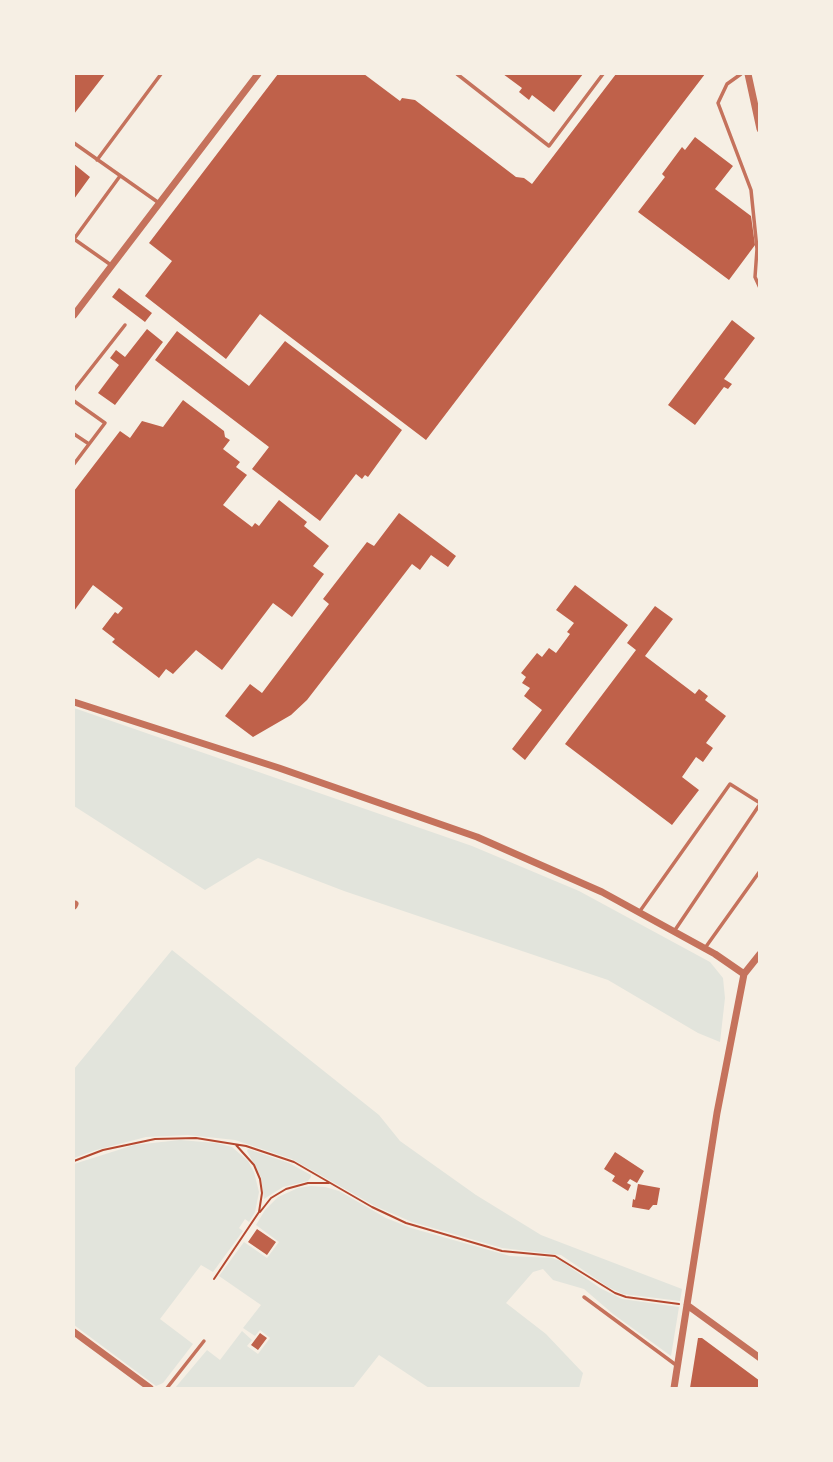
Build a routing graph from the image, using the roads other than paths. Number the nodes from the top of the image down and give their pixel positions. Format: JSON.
{"nodes":[{"id":1,"x":161,"y":74,"type":"edge"},
{"id":2,"x":258,"y":74,"type":"edge"},
{"id":3,"x":457,"y":74,"type":"edge"},
{"id":4,"x":603,"y":74,"type":"edge"},
{"id":5,"x":741,"y":74,"type":"edge"},
{"id":6,"x":748,"y":74,"type":"edge"},
{"id":7,"x":760,"y":130,"type":"edge"},
{"id":8,"x":74,"y":143,"type":"edge"},
{"id":9,"x":97,"y":160,"type":"junction"},
{"id":10,"x":120,"y":176,"type":"junction"},
{"id":11,"x":159,"y":203,"type":"junction"},
{"id":12,"x":111,"y":265,"type":"junction"},
{"id":13,"x":760,"y":288,"type":"edge"},
{"id":14,"x":74,"y":315,"type":"edge"},
{"id":15,"x":125,"y":325,"type":"dead end"},
{"id":16,"x":74,"y":390,"type":"edge"},
{"id":17,"x":74,"y":401,"type":"edge"},
{"id":18,"x":74,"y":434,"type":"edge"},
{"id":19,"x":89,"y":444,"type":"junction"},
{"id":20,"x":74,"y":464,"type":"edge"},
{"id":21,"x":74,"y":702,"type":"edge"},
{"id":22,"x":760,"y":804,"type":"edge"},
{"id":23,"x":760,"y":871,"type":"edge"},
{"id":24,"x":639,"y":912,"type":"junction"},
{"id":25,"x":674,"y":932,"type":"junction"},
{"id":26,"x":705,"y":948,"type":"junction"},
{"id":27,"x":760,"y":954,"type":"edge"},
{"id":28,"x":752,"y":963,"type":"junction"},
{"id":29,"x":760,"y":969,"type":"edge"},
{"id":30,"x":744,"y":974,"type":"junction"},
{"id":31,"x":584,"y":1297,"type":"dead end"},
{"id":32,"x":687,"y":1305,"type":"junction"},
{"id":33,"x":74,"y":1332,"type":"edge"},
{"id":34,"x":204,"y":1341,"type":"dead end"},
{"id":35,"x":760,"y":1358,"type":"edge"},
{"id":36,"x":677,"y":1366,"type":"junction"},
{"id":37,"x":150,"y":1388,"type":"edge"},
{"id":38,"x":167,"y":1388,"type":"edge"},
{"id":39,"x":674,"y":1388,"type":"edge"}],
"edges":[{"from":1,"to":9,"type":"lane"},
{"from":2,"to":11,"type":"street"},
{"from":3,"to":4,"type":"lane"},
{"from":5,"to":13,"type":"lane"},
{"from":6,"to":7,"type":"street"},
{"from":8,"to":9,"type":"lane"},
{"from":9,"to":10,"type":"lane"},
{"from":10,"to":11,"type":"lane"},
{"from":10,"to":12,"type":"lane"},
{"from":11,"to":12,"type":"street"},
{"from":12,"to":14,"type":"street"},
{"from":15,"to":16,"type":"lane"},
{"from":17,"to":19,"type":"lane"},
{"from":18,"to":19,"type":"lane"},
{"from":19,"to":20,"type":"lane"},
{"from":21,"to":24,"type":"street"},
{"from":22,"to":24,"type":"lane"},
{"from":22,"to":25,"type":"lane"},
{"from":23,"to":26,"type":"lane"},
{"from":24,"to":25,"type":"street"},
{"from":25,"to":26,"type":"street"},
{"from":26,"to":30,"type":"street"},
{"from":27,"to":28,"type":"street"},
{"from":28,"to":29,"type":"lane"},
{"from":28,"to":30,"type":"street"},
{"from":30,"to":32,"type":"street"},
{"from":31,"to":36,"type":"lane"},
{"from":32,"to":35,"type":"street"},
{"from":32,"to":36,"type":"street"},
{"from":33,"to":37,"type":"street"},
{"from":34,"to":38,"type":"lane"},
{"from":36,"to":39,"type":"street"}]}
